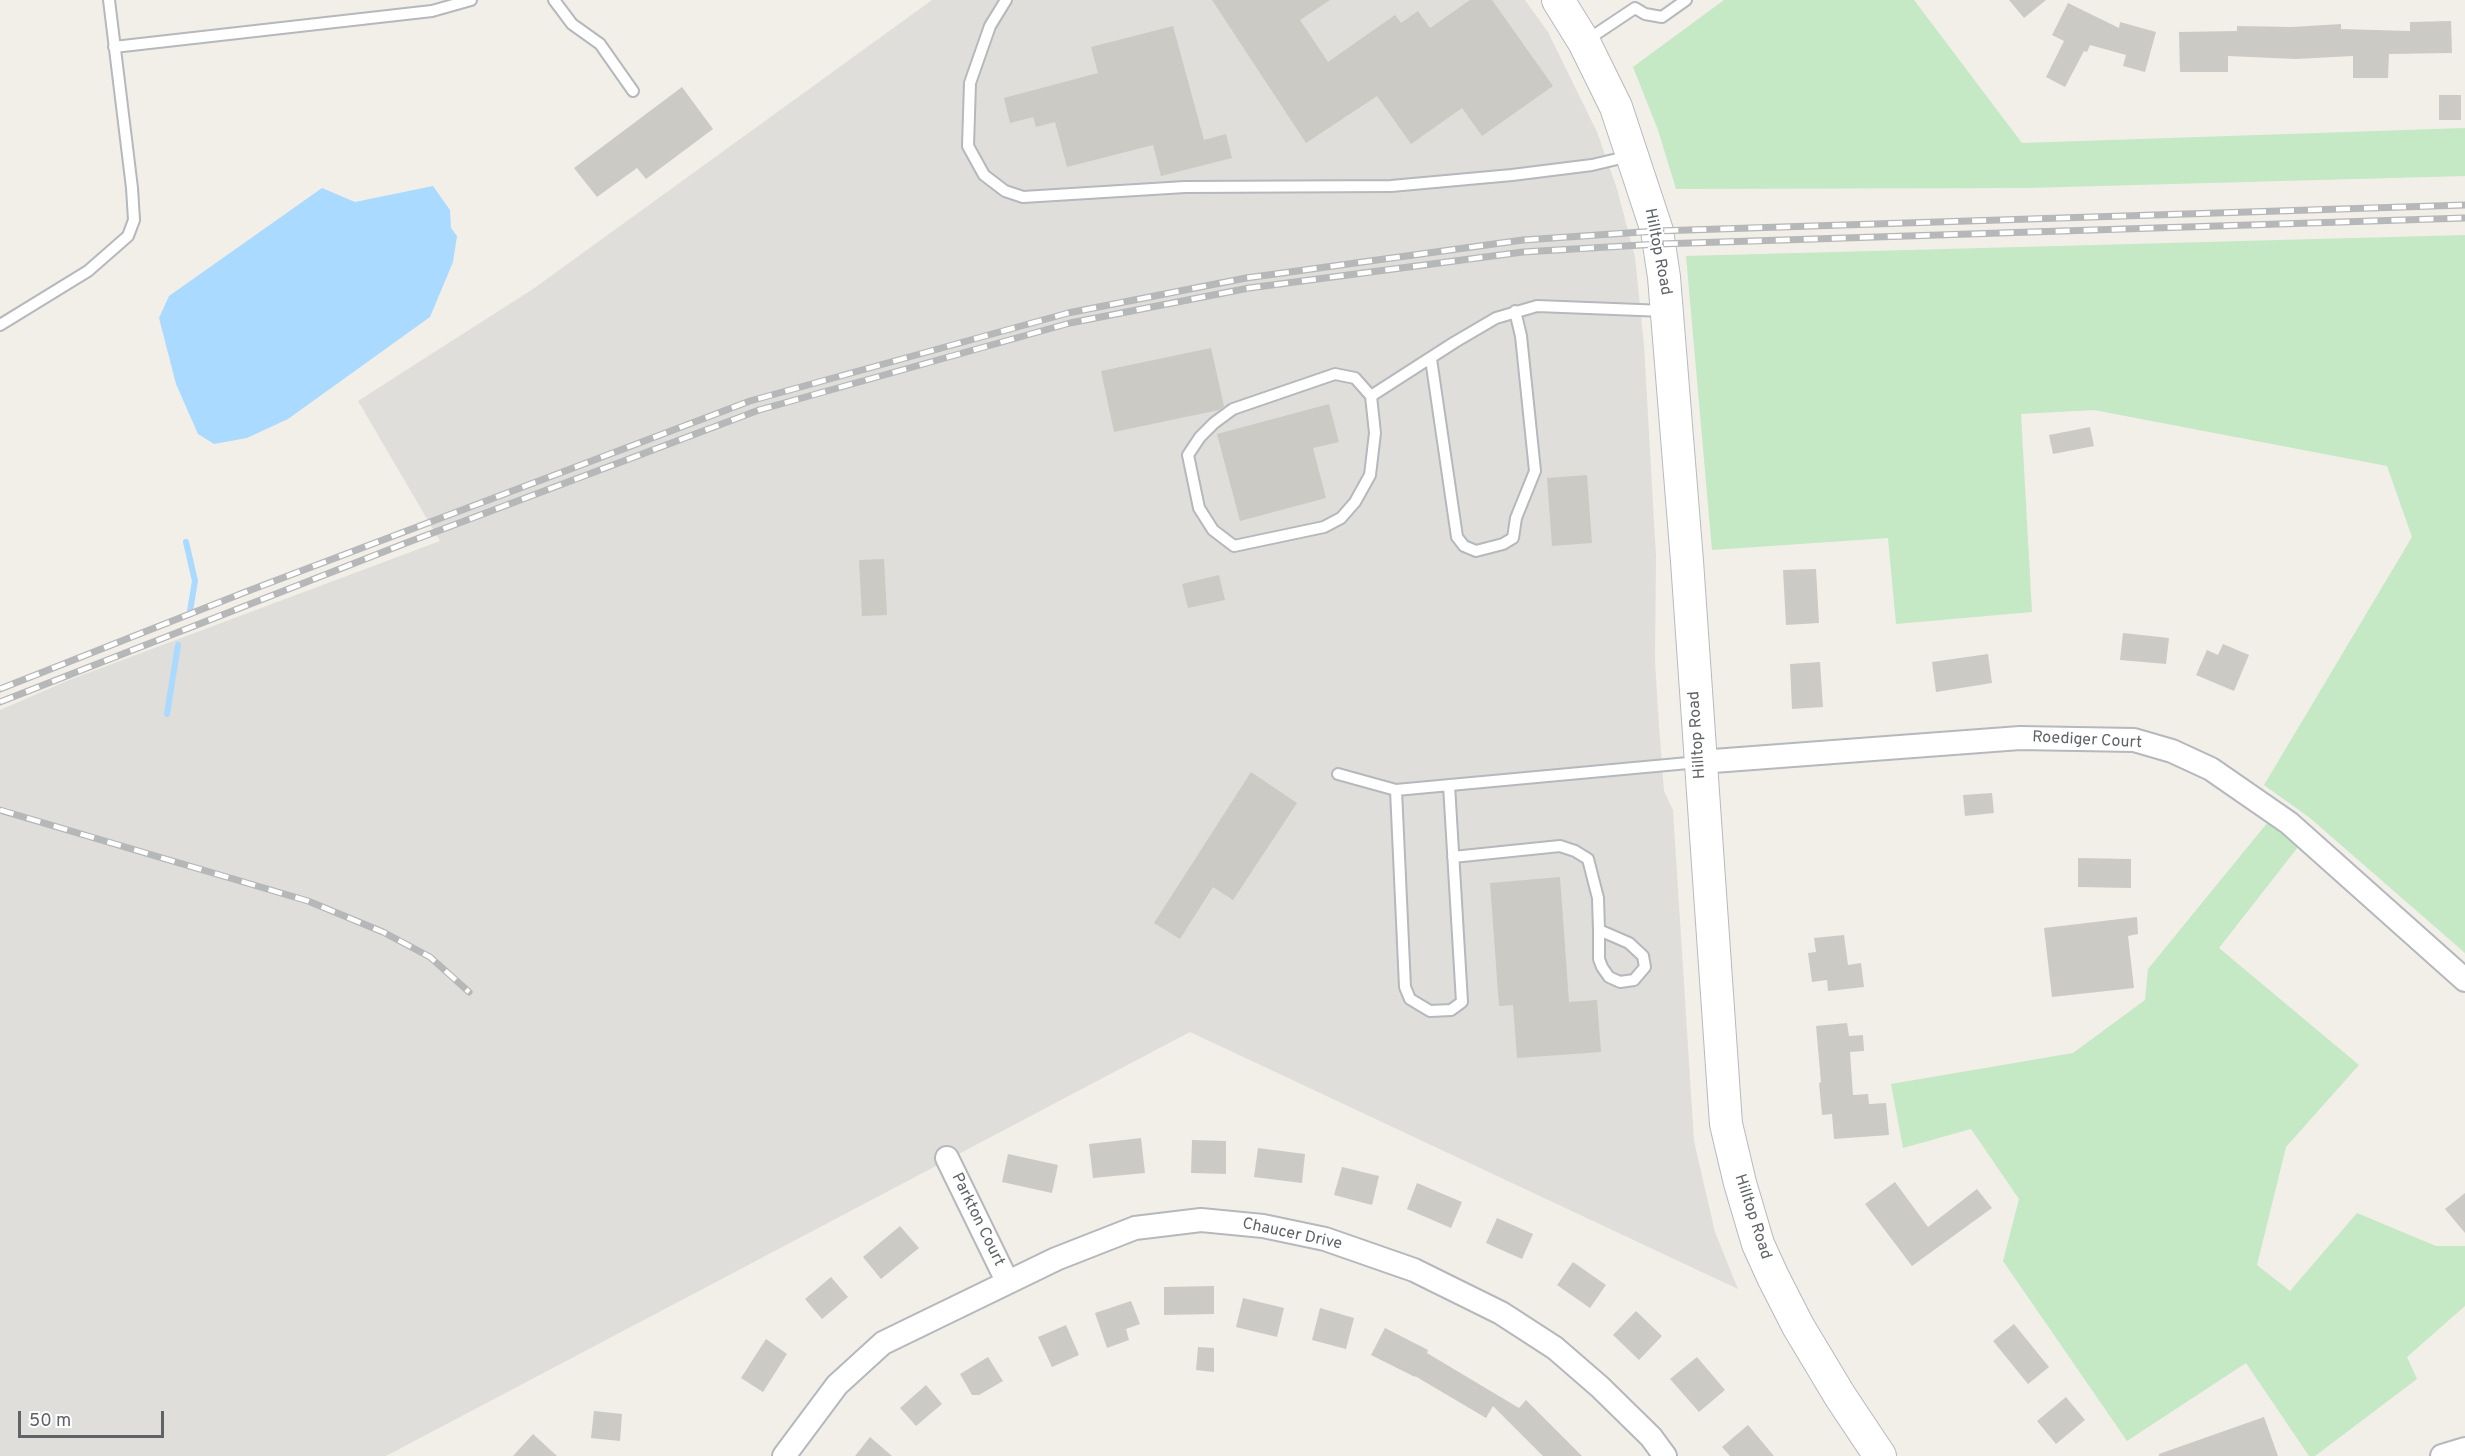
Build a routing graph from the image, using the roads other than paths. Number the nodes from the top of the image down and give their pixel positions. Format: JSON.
{"nodes":[{"id":1,"x":109,"y":0,"type":"edge"},
{"id":2,"x":471,"y":0,"type":"edge"},
{"id":3,"x":554,"y":0,"type":"edge"},
{"id":4,"x":1006,"y":0,"type":"edge"},
{"id":5,"x":1558,"y":0,"type":"edge"},
{"id":6,"x":1686,"y":0,"type":"edge"},
{"id":7,"x":1633,"y":4,"type":"edge"},
{"id":8,"x":1584,"y":42,"type":"junction"},
{"id":9,"x":114,"y":47,"type":"junction"},
{"id":10,"x":633,"y":91,"type":"dead end"},
{"id":11,"x":1633,"y":155,"type":"junction"},
{"id":12,"x":1515,"y":311,"type":"junction"},
{"id":13,"x":1668,"y":311,"type":"junction"},
{"id":14,"x":0,"y":325,"type":"edge"},
{"id":15,"x":1431,"y":359,"type":"junction"},
{"id":16,"x":1371,"y":396,"type":"junction"},
{"id":17,"x":1700,"y":762,"type":"junction"},
{"id":18,"x":1338,"y":774,"type":"dead end"},
{"id":19,"x":1449,"y":785,"type":"junction"},
{"id":20,"x":1396,"y":790,"type":"junction"},
{"id":21,"x":1454,"y":857,"type":"junction"},
{"id":22,"x":1599,"y":930,"type":"junction"},
{"id":23,"x":2465,"y":980,"type":"edge"},
{"id":24,"x":947,"y":1158,"type":"dead end"},
{"id":25,"x":1007,"y":1281,"type":"junction"},
{"id":26,"x":2465,"y":1449,"type":"edge"},
{"id":27,"x":784,"y":1456,"type":"edge"},
{"id":28,"x":1665,"y":1456,"type":"edge"},
{"id":29,"x":1880,"y":1456,"type":"edge"},
{"id":30,"x":2442,"y":1456,"type":"edge"}],
"edges":[{"from":1,"to":9,"type":"lane"},
{"from":2,"to":9,"type":"lane"},
{"from":3,"to":10,"type":"lane"},
{"from":4,"to":11,"type":"lane"},
{"from":5,"to":8,"type":"main road","name":"Hilltop Road"},
{"from":6,"to":7,"type":"lane"},
{"from":7,"to":8,"type":"lane"},
{"from":8,"to":11,"type":"main road","name":"Hilltop Road"},
{"from":9,"to":14,"type":"lane"},
{"from":11,"to":13,"type":"main road","name":"Hilltop Road"},
{"from":12,"to":13,"type":"lane"},
{"from":12,"to":15,"type":"lane"},
{"from":12,"to":15,"type":"lane"},
{"from":13,"to":17,"type":"main road","name":"Hilltop Road"},
{"from":15,"to":16,"type":"lane"},
{"from":16,"to":16,"type":"lane"},
{"from":17,"to":19,"type":"lane"},
{"from":17,"to":23,"type":"street","name":"Roediger Court"},
{"from":17,"to":29,"type":"main road","name":"Hilltop Road"},
{"from":18,"to":20,"type":"lane"},
{"from":19,"to":20,"type":"lane"},
{"from":19,"to":21,"type":"lane"},
{"from":20,"to":21,"type":"lane"},
{"from":21,"to":22,"type":"lane"},
{"from":22,"to":22,"type":"lane"},
{"from":24,"to":25,"type":"street","name":"Parkton Court"},
{"from":25,"to":27,"type":"street","name":"Chaucer Drive"},
{"from":25,"to":28,"type":"street","name":"Chaucer Drive"},
{"from":26,"to":30,"type":"street"}]}
